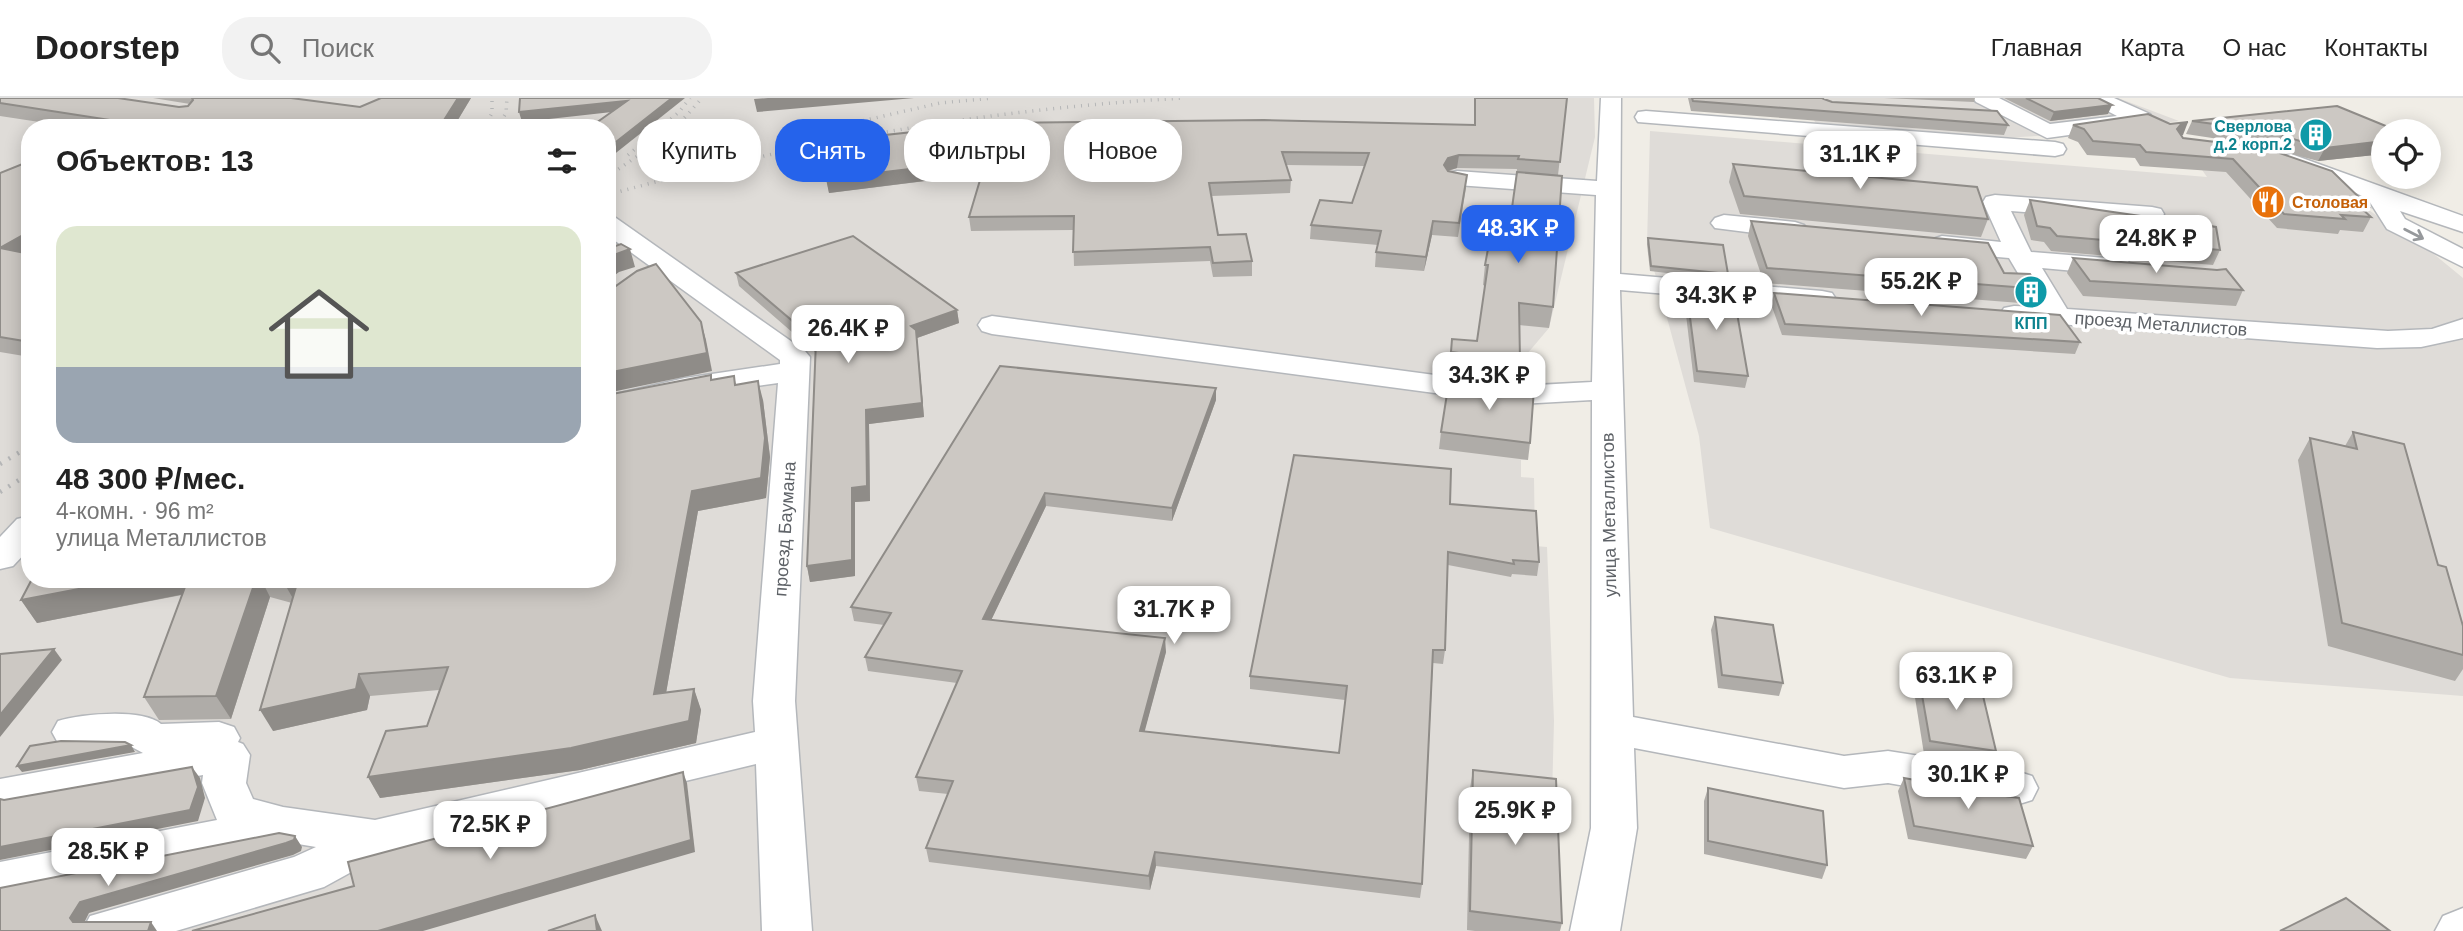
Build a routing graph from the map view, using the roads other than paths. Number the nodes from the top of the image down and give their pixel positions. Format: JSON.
{"nodes":[{"id":1,"x":1983,"y":98,"type":"edge"},
{"id":2,"x":2097,"y":98,"type":"edge"},
{"id":3,"x":1611,"y":104,"type":"edge"},
{"id":4,"x":1650,"y":109,"type":"edge"},
{"id":5,"x":1794,"y":110,"type":"edge"},
{"id":6,"x":1961,"y":111,"type":"edge"},
{"id":7,"x":2013,"y":114,"type":"junction"},
{"id":8,"x":2054,"y":149,"type":"dead end"},
{"id":9,"x":2275,"y":156,"type":"edge"},
{"id":10,"x":1457,"y":178,"type":"edge"},
{"id":11,"x":1608,"y":189,"type":"junction"},
{"id":12,"x":2378,"y":195,"type":"junction"},
{"id":13,"x":2152,"y":214,"type":"dead end"},
{"id":14,"x":1724,"y":223,"type":"dead end"},
{"id":15,"x":2463,"y":223,"type":"edge"},
{"id":16,"x":616,"y":232,"type":"edge"},
{"id":17,"x":1818,"y":232,"type":"edge"},
{"id":18,"x":1912,"y":241,"type":"edge"},
{"id":19,"x":2022,"y":255,"type":"junction"},
{"id":20,"x":2463,"y":259,"type":"edge"},
{"id":21,"x":2144,"y":269,"type":"edge"},
{"id":22,"x":1606,"y":281,"type":"junction"},
{"id":23,"x":1850,"y":301,"type":"edge"},
{"id":24,"x":1988,"y":312,"type":"edge"},
{"id":25,"x":2057,"y":317,"type":"junction"},
{"id":26,"x":992,"y":325,"type":"dead end"},
{"id":27,"x":2463,"y":328,"type":"edge"},
{"id":28,"x":794,"y":371,"type":"junction"},
{"id":29,"x":1607,"y":390,"type":"junction"},
{"id":30,"x":616,"y":403,"type":"edge"},
{"id":31,"x":21,"y":536,"type":"edge"},
{"id":32,"x":0,"y":558,"type":"edge"},
{"id":33,"x":1613,"y":729,"type":"junction"},
{"id":34,"x":73,"y":732,"type":"dead end"},
{"id":35,"x":777,"y":743,"type":"junction"},
{"id":36,"x":228,"y":755,"type":"junction"},
{"id":37,"x":2016,"y":789,"type":"dead end"},
{"id":38,"x":13,"y":792,"type":"dead end"},
{"id":39,"x":286,"y":824,"type":"junction"},
{"id":40,"x":375,"y":838,"type":"junction"},
{"id":41,"x":0,"y":881,"type":"edge"},
{"id":42,"x":107,"y":931,"type":"edge"},
{"id":43,"x":787,"y":931,"type":"edge"},
{"id":44,"x":1595,"y":931,"type":"edge"}],
"edges":[{"from":1,"to":7,"type":"street"},
{"from":2,"to":7,"type":"street"},
{"from":3,"to":4,"type":"street"},
{"from":3,"to":11,"type":"street","name":"улица Металлистов"},
{"from":4,"to":5,"type":"street"},
{"from":4,"to":8,"type":"street"},
{"from":6,"to":7,"type":"street"},
{"from":9,"to":12,"type":"street"},
{"from":10,"to":11,"type":"street"},
{"from":11,"to":22,"type":"street","name":"улица Металлистов"},
{"from":12,"to":15,"type":"street"},
{"from":12,"to":20,"type":"street","one_way":true},
{"from":13,"to":19,"type":"street"},
{"from":14,"to":17,"type":"street"},
{"from":16,"to":28,"type":"street"},
{"from":18,"to":19,"type":"street"},
{"from":19,"to":21,"type":"street"},
{"from":19,"to":25,"type":"street"},
{"from":22,"to":23,"type":"street"},
{"from":22,"to":29,"type":"street","name":"улица Металлистов"},
{"from":24,"to":25,"type":"street","name":"проезд Металлистов"},
{"from":25,"to":27,"type":"street","name":"проезд Металлистов"},
{"from":26,"to":29,"type":"street"},
{"from":28,"to":30,"type":"street"},
{"from":28,"to":35,"type":"street","name":"проезд Баумана"},
{"from":29,"to":33,"type":"street","name":"улица Металлистов"},
{"from":31,"to":32,"type":"street"},
{"from":33,"to":37,"type":"street"},
{"from":33,"to":44,"type":"street","name":"улица Металлистов"},
{"from":34,"to":36,"type":"street"},
{"from":35,"to":40,"type":"street"},
{"from":35,"to":43,"type":"street","name":"проезд Баумана"},
{"from":36,"to":38,"type":"street"},
{"from":36,"to":39,"type":"street"},
{"from":39,"to":40,"type":"street"},
{"from":39,"to":41,"type":"street"},
{"from":40,"to":42,"type":"street"}]}
